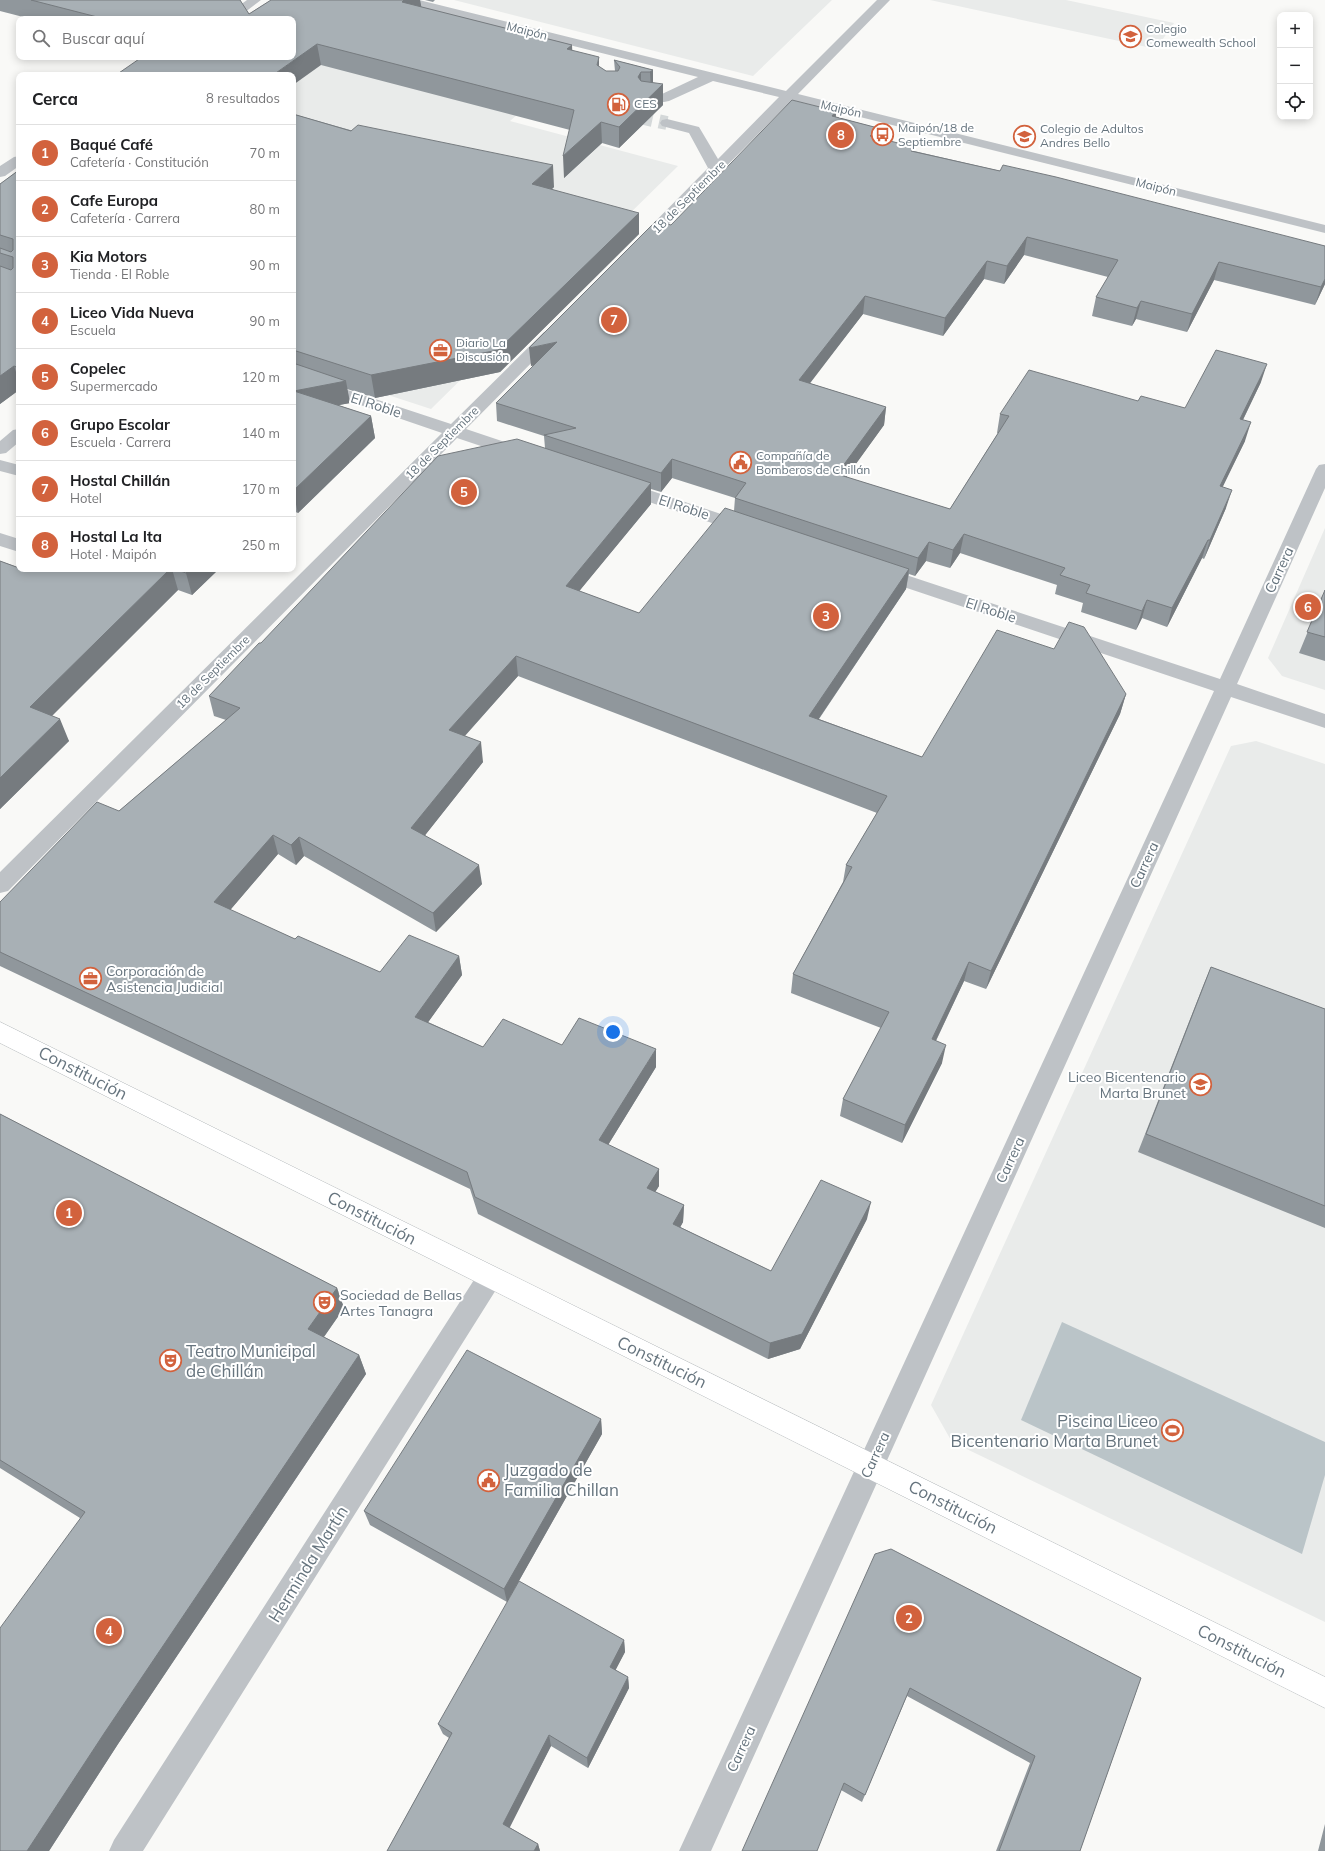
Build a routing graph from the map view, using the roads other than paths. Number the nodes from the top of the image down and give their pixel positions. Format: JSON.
{"nodes":[{"id":1,"x":255,"y":0,"type":"edge"},
{"id":2,"x":404,"y":0,"type":"edge"},
{"id":3,"x":884,"y":0,"type":"edge"},
{"id":4,"x":453,"y":6,"type":"edge"},
{"id":5,"x":231,"y":16,"type":"edge"},
{"id":6,"x":710,"y":77,"type":"junction"},
{"id":7,"x":646,"y":97,"type":"edge"},
{"id":8,"x":789,"y":97,"type":"junction"},
{"id":9,"x":667,"y":123,"type":"tunnel mouth"},
{"id":10,"x":16,"y":162,"type":"edge"},
{"id":11,"x":716,"y":169,"type":"junction"},
{"id":12,"x":0,"y":173,"type":"edge"},
{"id":13,"x":1325,"y":229,"type":"edge"},
{"id":14,"x":627,"y":258,"type":"edge"},
{"id":15,"x":560,"y":325,"type":"edge"},
{"id":16,"x":296,"y":378,"type":"edge"},
{"id":17,"x":454,"y":431,"type":"junction"},
{"id":18,"x":16,"y":436,"type":"edge"},
{"id":19,"x":0,"y":449,"type":"edge"},
{"id":20,"x":538,"y":458,"type":"edge"},
{"id":21,"x":0,"y":464,"type":"edge"},
{"id":22,"x":1325,"y":469,"type":"edge"},
{"id":23,"x":16,"y":471,"type":"edge"},
{"id":24,"x":606,"y":481,"type":"edge"},
{"id":25,"x":764,"y":534,"type":"edge"},
{"id":26,"x":0,"y":539,"type":"edge"},
{"id":27,"x":16,"y":545,"type":"edge"},
{"id":28,"x":862,"y":567,"type":"edge"},
{"id":29,"x":1225,"y":688,"type":"junction"},
{"id":30,"x":1325,"y":721,"type":"edge"},
{"id":31,"x":0,"y":885,"type":"edge"},
{"id":32,"x":0,"y":1032,"type":"edge"},
{"id":33,"x":490,"y":1277,"type":"junction"},
{"id":34,"x":870,"y":1466,"type":"junction"},
{"id":35,"x":1325,"y":1693,"type":"edge"},
{"id":36,"x":125,"y":1851,"type":"edge"},
{"id":37,"x":695,"y":1851,"type":"edge"}],
"edges":[{"from":1,"to":5,"type":"street"},
{"from":2,"to":4,"type":"street","name":"Maipón"},
{"from":3,"to":8,"type":"street","name":"18 de Septiembre"},
{"from":4,"to":6,"type":"street","name":"Maipón"},
{"from":6,"to":7,"type":"street"},
{"from":6,"to":8,"type":"street","name":"Maipón"},
{"from":8,"to":11,"type":"street","name":"18 de Septiembre"},
{"from":8,"to":13,"type":"street","name":"Maipón"},
{"from":9,"to":11,"type":"street"},
{"from":10,"to":12,"type":"street"},
{"from":11,"to":14,"type":"street","name":"18 de Septiembre"},
{"from":15,"to":17,"type":"street","name":"18 de Septiembre"},
{"from":16,"to":17,"type":"street","name":"El Roble"},
{"from":17,"to":20,"type":"street","name":"El Roble"},
{"from":17,"to":31,"type":"street","name":"18 de Septiembre"},
{"from":18,"to":19,"type":"street"},
{"from":21,"to":23,"type":"street"},
{"from":22,"to":29,"type":"street","name":"Carrera"},
{"from":24,"to":25,"type":"street","name":"El Roble"},
{"from":26,"to":27,"type":"street"},
{"from":28,"to":29,"type":"street","name":"El Roble"},
{"from":29,"to":30,"type":"street","name":"El Roble"},
{"from":29,"to":34,"type":"street","name":"Carrera"},
{"from":32,"to":33,"type":"main road","name":"Constitución"},
{"from":33,"to":34,"type":"main road","name":"Constitución"},
{"from":33,"to":36,"type":"street","name":"Herminda Martín"},
{"from":34,"to":35,"type":"main road","name":"Constitución"},
{"from":34,"to":37,"type":"street","name":"Carrera"}]}
